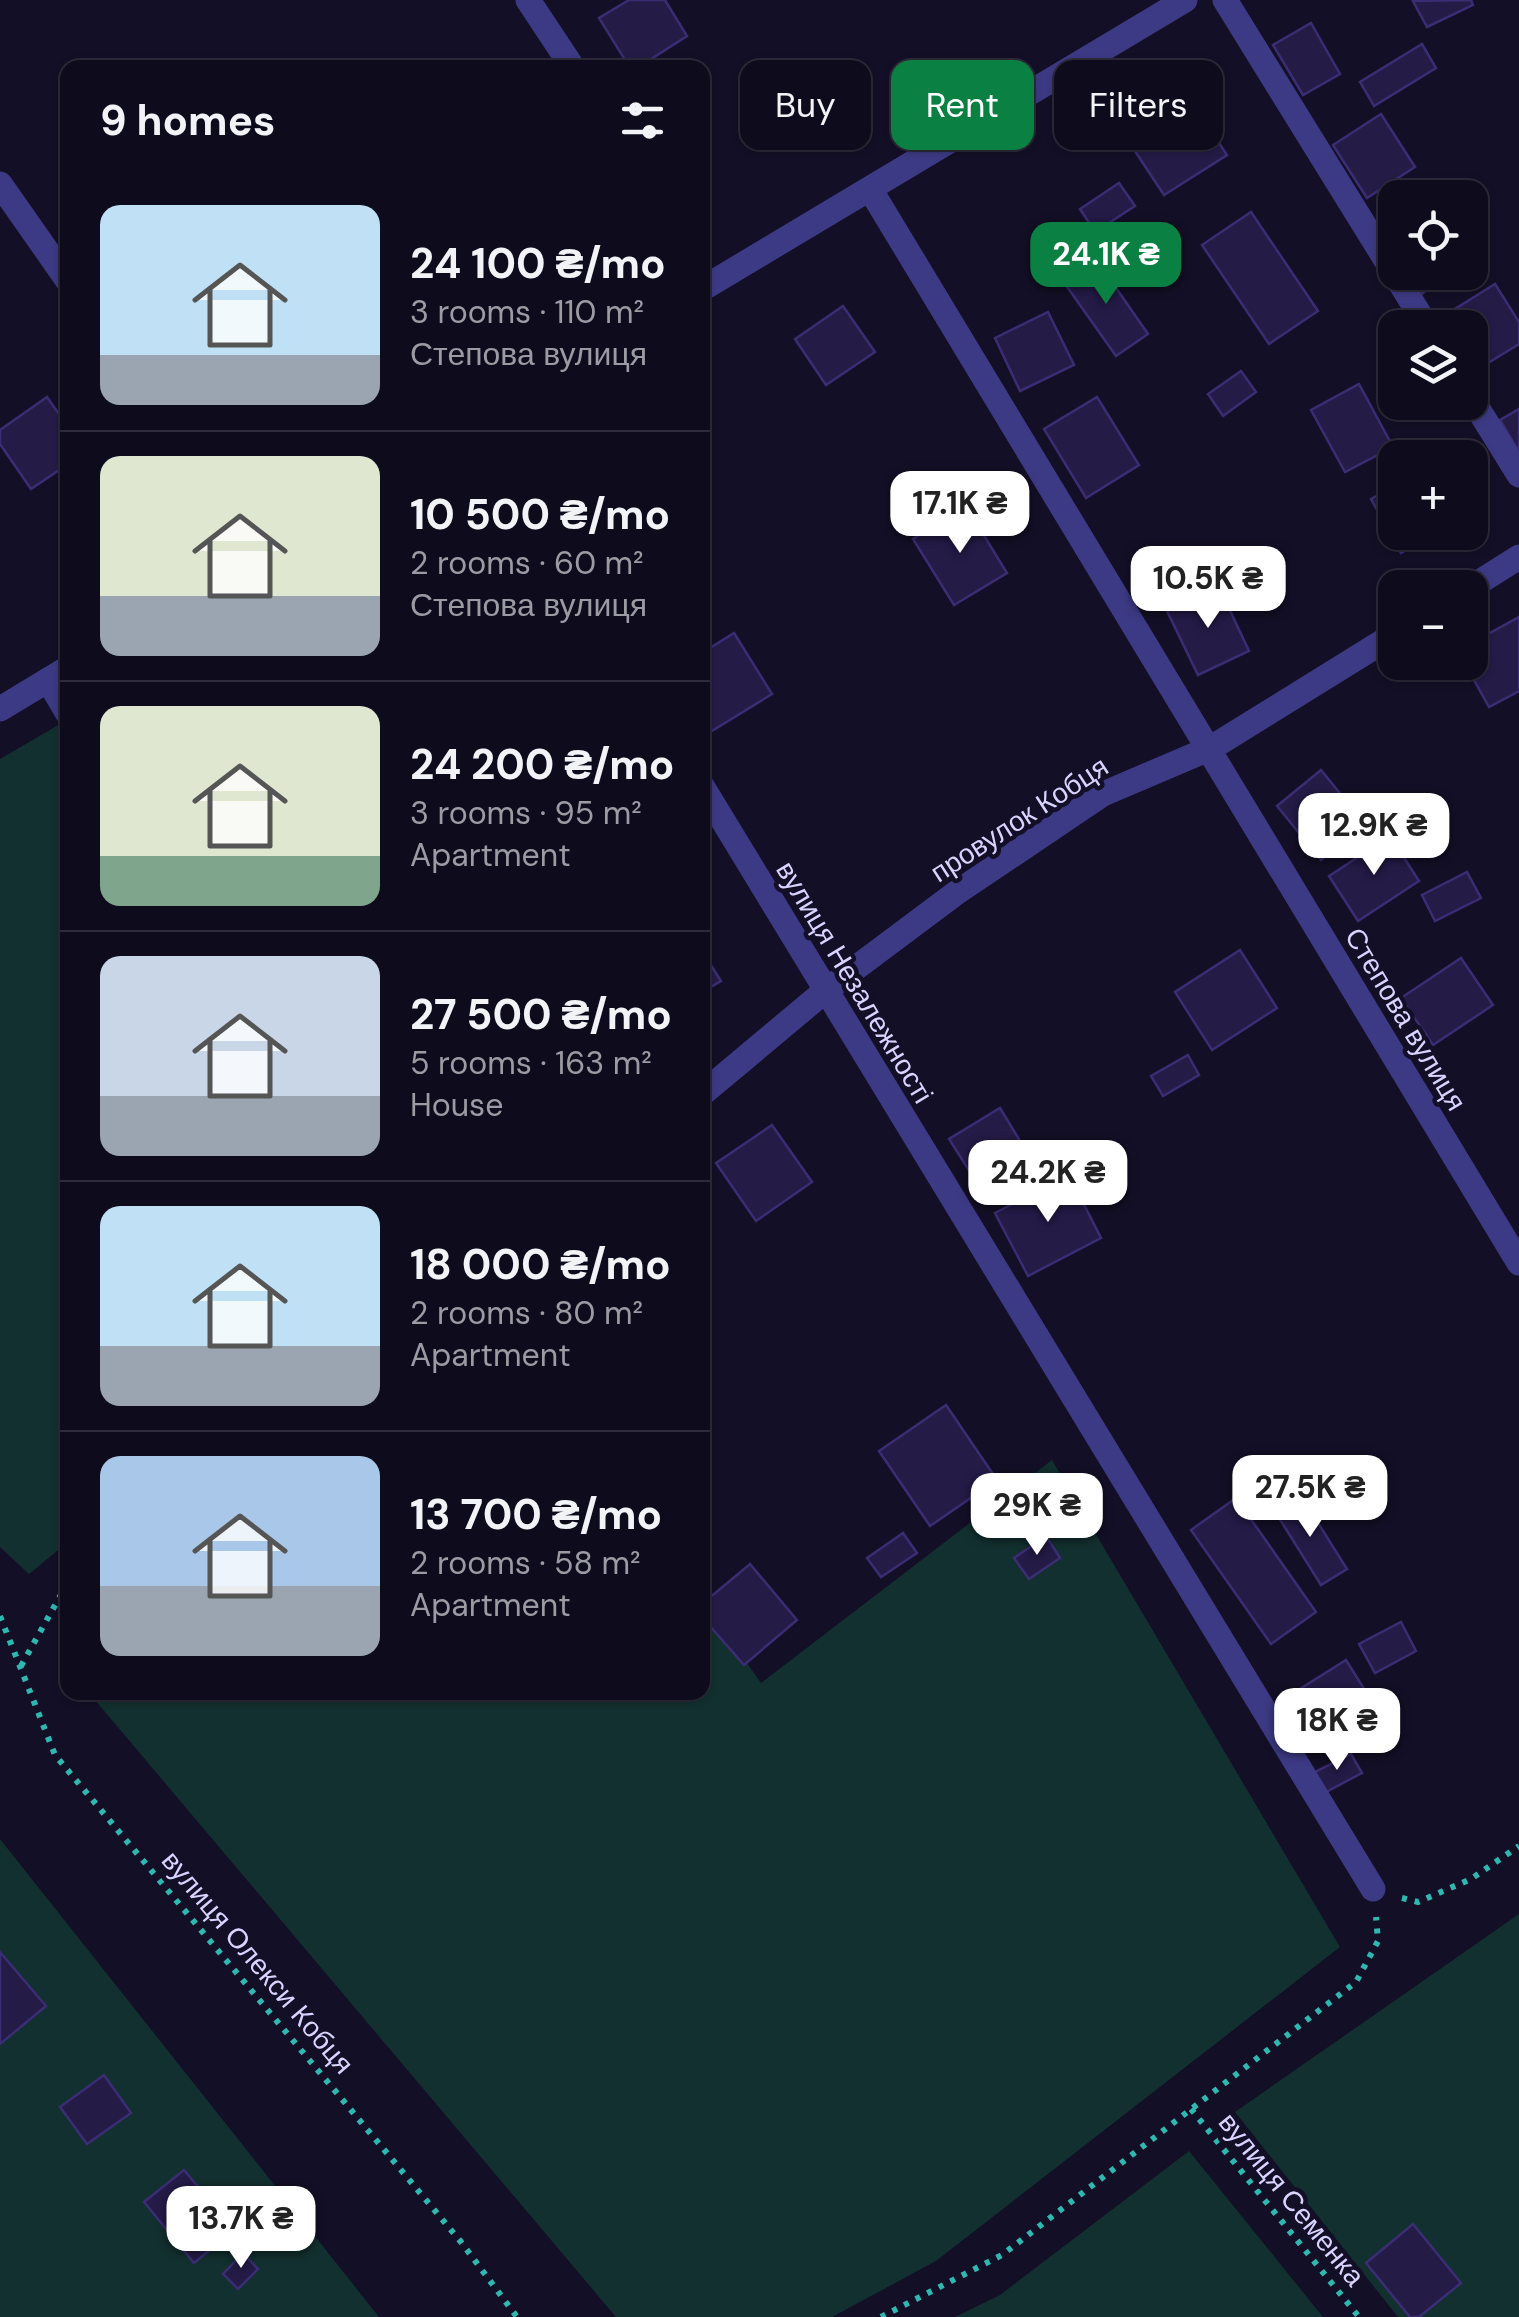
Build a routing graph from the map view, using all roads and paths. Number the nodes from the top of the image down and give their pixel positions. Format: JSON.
{"nodes":[{"id":1,"x":528,"y":0,"type":"edge"},
{"id":2,"x":1185,"y":0,"type":"edge"},
{"id":3,"x":1226,"y":0,"type":"edge"},
{"id":4,"x":568,"y":60,"type":"edge"},
{"id":5,"x":0,"y":184,"type":"edge"},
{"id":6,"x":870,"y":188,"type":"junction"},
{"id":7,"x":60,"y":270,"type":"edge"},
{"id":8,"x":710,"y":275,"type":"edge"},
{"id":9,"x":1417,"y":310,"type":"edge"},
{"id":10,"x":1485,"y":420,"type":"edge"},
{"id":11,"x":1519,"y":475,"type":"edge"},
{"id":12,"x":1519,"y":557,"type":"edge"},
{"id":13,"x":1488,"y":577,"type":"edge"},
{"id":14,"x":1378,"y":645,"type":"edge"},
{"id":15,"x":58,"y":674,"type":"edge"},
{"id":16,"x":0,"y":709,"type":"edge"},
{"id":17,"x":1211,"y":748,"type":"junction"},
{"id":18,"x":710,"y":799,"type":"edge"},
{"id":19,"x":825,"y":991,"type":"junction"},
{"id":20,"x":710,"y":1087,"type":"edge"},
{"id":21,"x":1519,"y":1262,"type":"edge"},
{"id":22,"x":60,"y":1596,"type":"edge"},
{"id":23,"x":0,"y":1616,"type":"edge"},
{"id":24,"x":20,"y":1667,"type":"junction"},
{"id":25,"x":1519,"y":1846,"type":"edge"},
{"id":26,"x":1373,"y":1890,"type":"junction"},
{"id":27,"x":1191,"y":2109,"type":"junction"},
{"id":28,"x":517,"y":2317,"type":"edge"},
{"id":29,"x":881,"y":2317,"type":"edge"},
{"id":30,"x":1359,"y":2317,"type":"edge"}],
"edges":[{"from":1,"to":4,"type":"street"},
{"from":2,"to":6,"type":"street"},
{"from":3,"to":9,"type":"street"},
{"from":5,"to":7,"type":"street"},
{"from":6,"to":8,"type":"street"},
{"from":6,"to":17,"type":"street","name":"Степова вулиця"},
{"from":10,"to":11,"type":"street"},
{"from":12,"to":13,"type":"street"},
{"from":14,"to":17,"type":"street","name":"провулок Кобця"},
{"from":15,"to":16,"type":"street"},
{"from":17,"to":19,"type":"street","name":"провулок Кобця"},
{"from":17,"to":21,"type":"street","name":"Степова вулиця"},
{"from":18,"to":19,"type":"street","name":"вулиця Незалежності"},
{"from":19,"to":20,"type":"street","name":"провулок Кобця"},
{"from":19,"to":26,"type":"street","name":"вулиця Незалежності"},
{"from":22,"to":24,"type":"path"},
{"from":23,"to":24,"type":"path","name":"вулиця Олекси Кобця"},
{"from":24,"to":28,"type":"path","name":"вулиця Олекси Кобця"},
{"from":25,"to":26,"type":"path"},
{"from":26,"to":27,"type":"path"},
{"from":27,"to":29,"type":"path"},
{"from":27,"to":30,"type":"path","name":"вулиця Семенка"}]}
